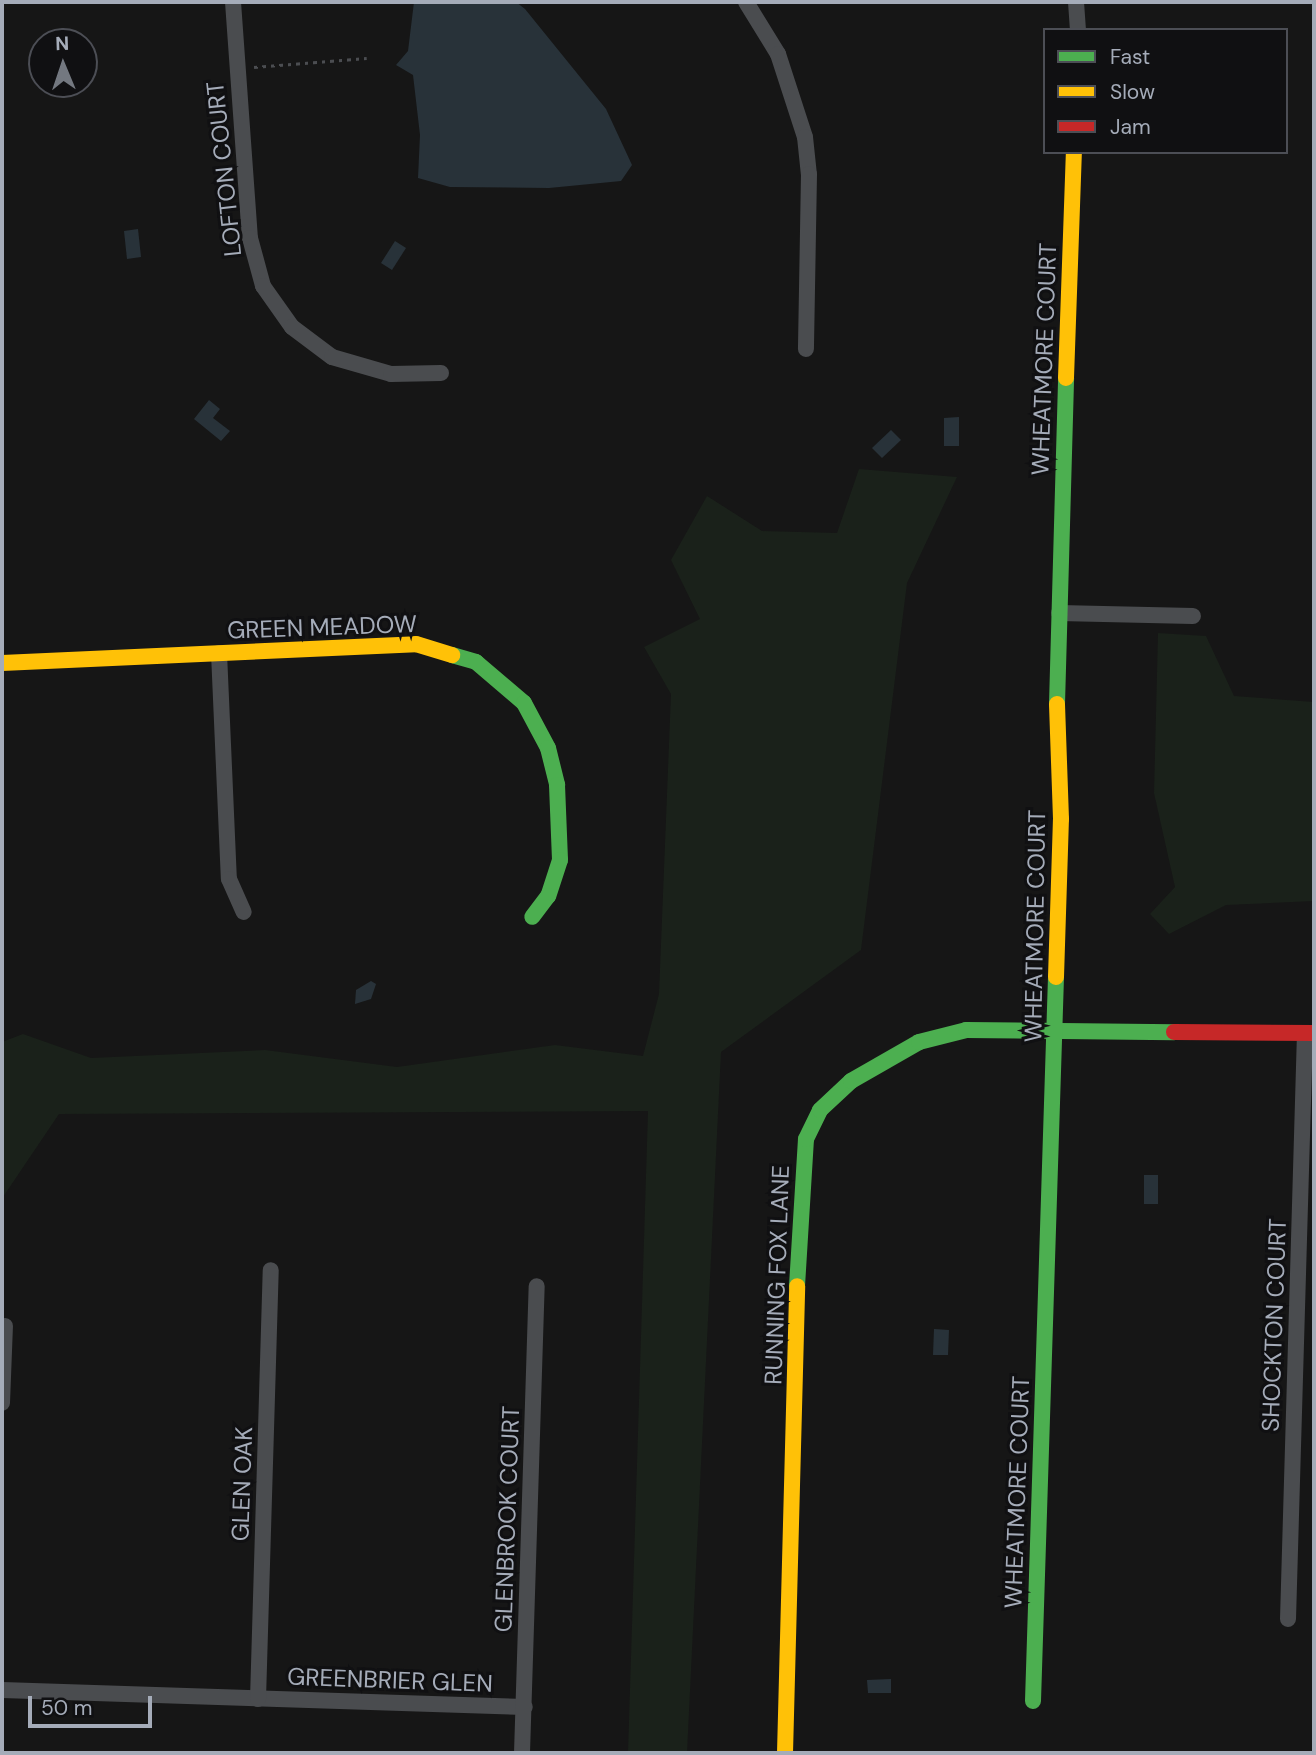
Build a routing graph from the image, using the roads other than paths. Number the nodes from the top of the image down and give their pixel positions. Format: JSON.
{"nodes":[{"id":1,"x":233,"y":2,"type":"edge"},
{"id":2,"x":746,"y":2,"type":"edge"},
{"id":3,"x":1076,"y":2,"type":"edge"},
{"id":4,"x":1078,"y":28,"type":"edge"},
{"id":5,"x":1074,"y":154,"type":"edge"},
{"id":6,"x":806,"y":349,"type":"dead end"},
{"id":7,"x":441,"y":373,"type":"dead end"},
{"id":8,"x":1059,"y":613,"type":"junction"},
{"id":9,"x":1193,"y":616,"type":"dead end"},
{"id":10,"x":219,"y":653,"type":"junction"},
{"id":11,"x":2,"y":663,"type":"edge"},
{"id":12,"x":244,"y":912,"type":"dead end"},
{"id":13,"x":532,"y":916,"type":"dead end"},
{"id":14,"x":1055,"y":1029,"type":"junction"},
{"id":15,"x":1310,"y":1033,"type":"edge"},
{"id":16,"x":271,"y":1270,"type":"dead end"},
{"id":17,"x":537,"y":1286,"type":"dead end"},
{"id":18,"x":5,"y":1326,"type":"dead end"},
{"id":19,"x":2,"y":1403,"type":"edge"},
{"id":20,"x":1288,"y":1619,"type":"dead end"},
{"id":21,"x":2,"y":1690,"type":"edge"},
{"id":22,"x":258,"y":1699,"type":"junction"},
{"id":23,"x":1034,"y":1701,"type":"dead end"},
{"id":24,"x":524,"y":1707,"type":"junction"},
{"id":25,"x":522,"y":1753,"type":"edge"},
{"id":26,"x":785,"y":1753,"type":"edge"}],
"edges":[{"from":1,"to":7,"type":"street","name":"LOFTON COURT"},
{"from":2,"to":6,"type":"street"},
{"from":3,"to":4,"type":"street"},
{"from":5,"to":8,"type":"street","name":"WHEATMORE COURT"},
{"from":8,"to":9,"type":"street"},
{"from":8,"to":14,"type":"street","name":"WHEATMORE COURT"},
{"from":10,"to":11,"type":"street","name":"GREEN MEADOW"},
{"from":10,"to":12,"type":"street"},
{"from":10,"to":13,"type":"street","name":"GREEN MEADOW"},
{"from":14,"to":15,"type":"street","name":"RUNNING FOX LANE"},
{"from":14,"to":23,"type":"street","name":"WHEATMORE COURT"},
{"from":14,"to":26,"type":"street","name":"RUNNING FOX LANE"},
{"from":15,"to":20,"type":"street","name":"SHOCKTON COURT"},
{"from":16,"to":22,"type":"street","name":"GLEN OAK"},
{"from":17,"to":24,"type":"street","name":"GLENBROOK COURT"},
{"from":18,"to":19,"type":"street"},
{"from":21,"to":22,"type":"street","name":"GREENBRIER GLEN"},
{"from":22,"to":24,"type":"street","name":"GREENBRIER GLEN"},
{"from":24,"to":25,"type":"street","name":"GLENBROOK COURT"}]}
